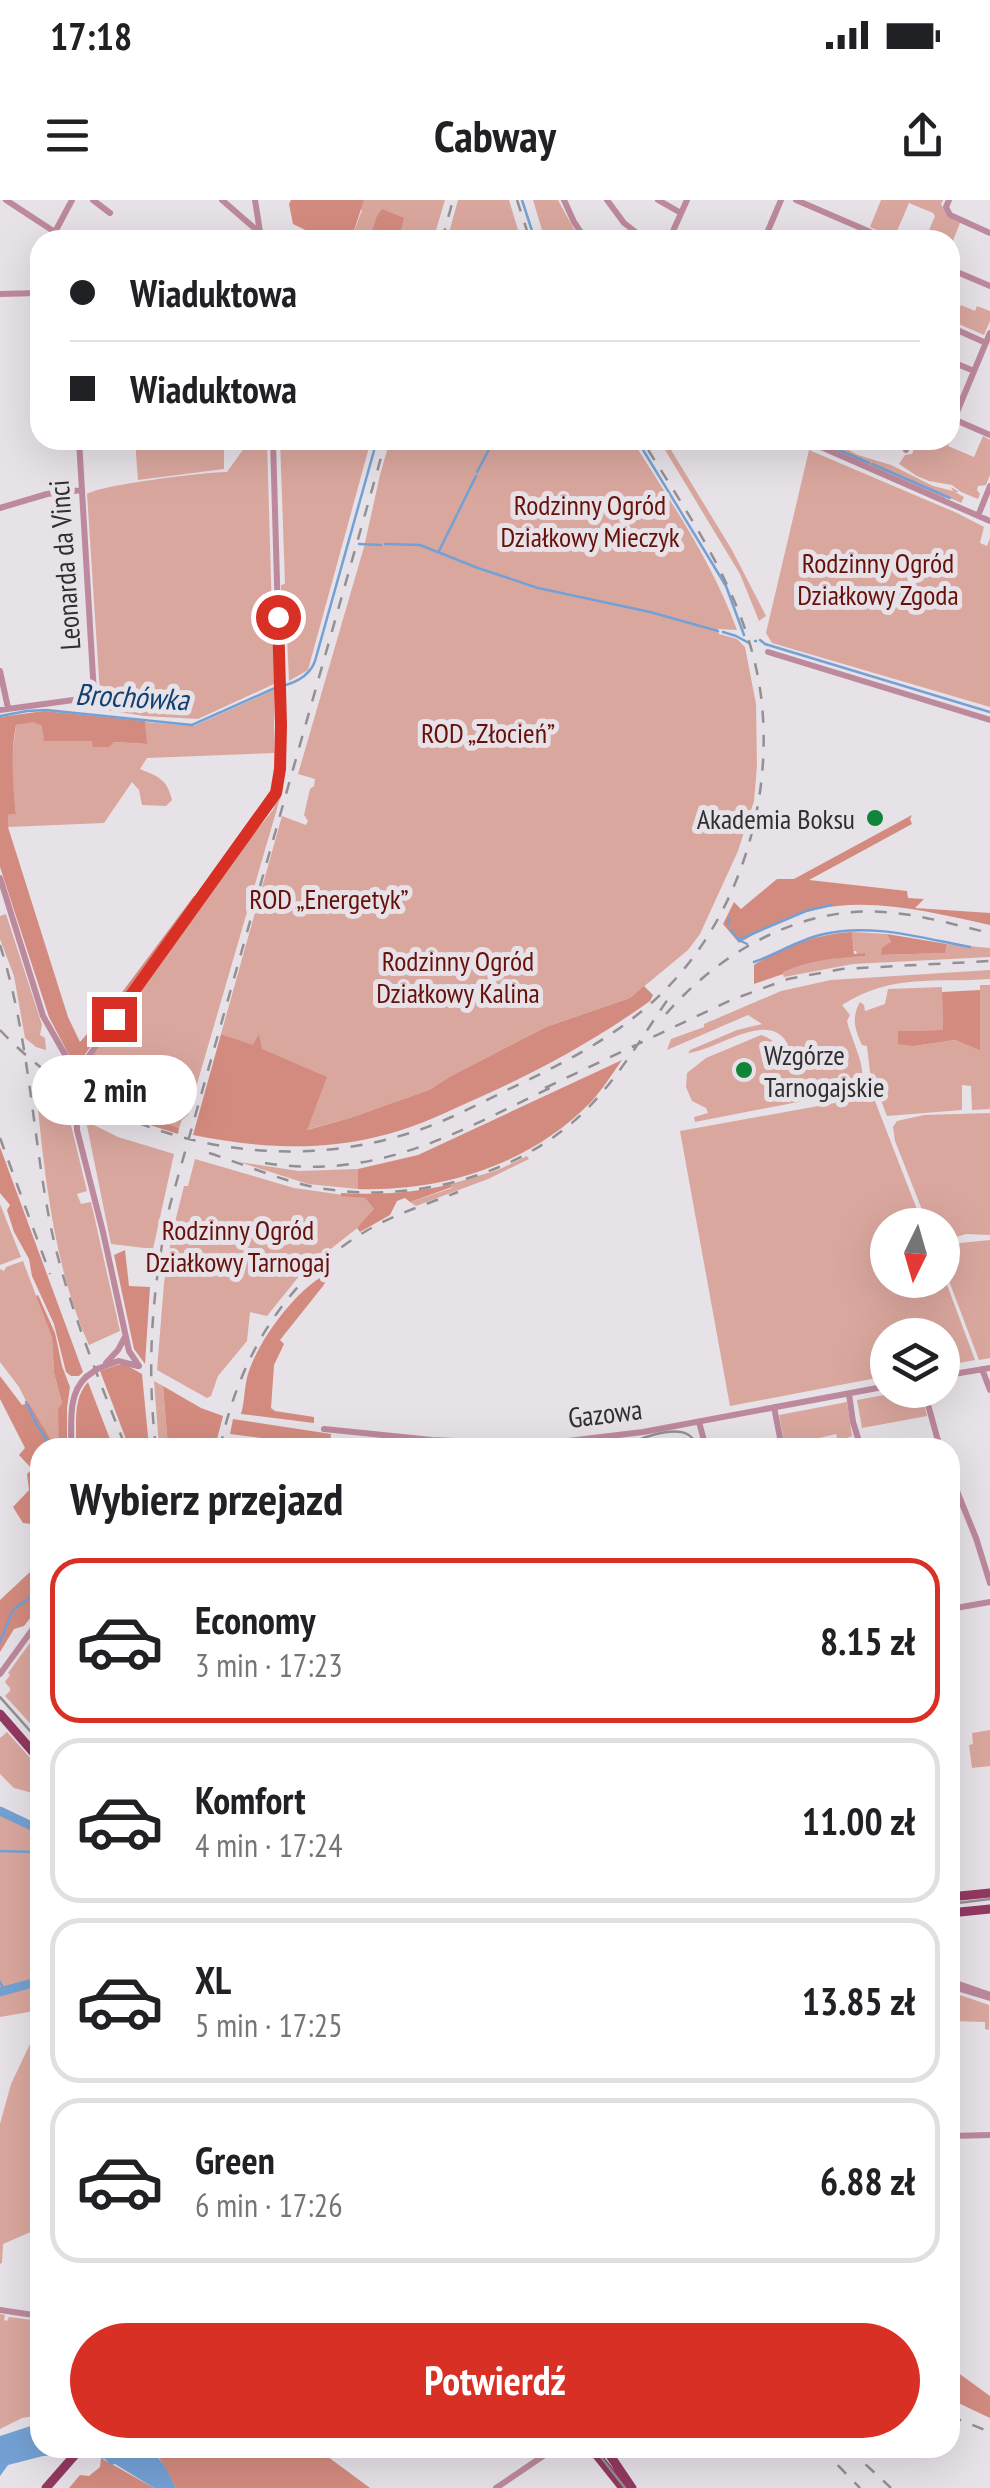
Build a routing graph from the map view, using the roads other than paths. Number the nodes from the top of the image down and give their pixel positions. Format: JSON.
{"nodes":[{"id":1,"x":6,"y":200,"type":"edge"},
{"id":2,"x":72,"y":200,"type":"edge"},
{"id":3,"x":93,"y":200,"type":"edge"},
{"id":4,"x":222,"y":200,"type":"edge"},
{"id":5,"x":255,"y":200,"type":"edge"},
{"id":6,"x":564,"y":200,"type":"edge"},
{"id":7,"x":607,"y":200,"type":"edge"},
{"id":8,"x":658,"y":200,"type":"edge"},
{"id":9,"x":687,"y":200,"type":"edge"},
{"id":10,"x":781,"y":200,"type":"edge"},
{"id":11,"x":796,"y":200,"type":"edge"},
{"id":12,"x":949,"y":200,"type":"edge"},
{"id":13,"x":110,"y":213,"type":"dead end"},
{"id":14,"x":681,"y":214,"type":"junction"},
{"id":15,"x":52,"y":230,"type":"edge"},
{"id":16,"x":56,"y":230,"type":"edge"},
{"id":17,"x":257,"y":230,"type":"edge"},
{"id":18,"x":260,"y":230,"type":"edge"},
{"id":19,"x":579,"y":230,"type":"edge"},
{"id":20,"x":633,"y":230,"type":"edge"},
{"id":21,"x":674,"y":230,"type":"edge"},
{"id":22,"x":768,"y":230,"type":"edge"},
{"id":23,"x":864,"y":230,"type":"edge"},
{"id":24,"x":990,"y":233,"type":"edge"},
{"id":25,"x":960,"y":273,"type":"edge"},
{"id":26,"x":990,"y":286,"type":"edge"},
{"id":27,"x":30,"y":293,"type":"edge"},
{"id":28,"x":0,"y":294,"type":"edge"},
{"id":29,"x":960,"y":331,"type":"edge"},
{"id":30,"x":990,"y":333,"type":"edge"},
{"id":31,"x":986,"y":343,"type":"junction"},
{"id":32,"x":960,"y":365,"type":"edge"},
{"id":33,"x":974,"y":371,"type":"junction"},
{"id":34,"x":960,"y":401,"type":"edge"},
{"id":35,"x":960,"y":422,"type":"edge"},
{"id":36,"x":990,"y":435,"type":"edge"},
{"id":37,"x":80,"y":450,"type":"edge"},
{"id":38,"x":273,"y":450,"type":"edge"},
{"id":39,"x":828,"y":450,"type":"edge"},
{"id":40,"x":990,"y":486,"type":"edge"},
{"id":41,"x":82,"y":490,"type":"junction"},
{"id":42,"x":0,"y":508,"type":"edge"},
{"id":43,"x":978,"y":516,"type":"junction"},
{"id":44,"x":990,"y":521,"type":"edge"},
{"id":45,"x":768,"y":652,"type":"dead end"},
{"id":46,"x":0,"y":671,"type":"edge"},
{"id":47,"x":4,"y":709,"type":"edge"},
{"id":48,"x":990,"y":720,"type":"edge"},
{"id":49,"x":0,"y":878,"type":"edge"},
{"id":50,"x":75,"y":1072,"type":"junction"},
{"id":51,"x":126,"y":1334,"type":"junction"},
{"id":52,"x":101,"y":1366,"type":"junction"},
{"id":53,"x":986,"y":1368,"type":"edge"},
{"id":54,"x":960,"y":1373,"type":"edge"},
{"id":55,"x":870,"y":1390,"type":"edge"},
{"id":56,"x":990,"y":1390,"type":"edge"},
{"id":57,"x":849,"y":1394,"type":"junction"},
{"id":58,"x":774,"y":1407,"type":"junction"},
{"id":59,"x":929,"y":1408,"type":"edge"},
{"id":60,"x":699,"y":1422,"type":"junction"},
{"id":61,"x":324,"y":1429,"type":"dead end"},
{"id":62,"x":71,"y":1438,"type":"edge"},
{"id":63,"x":399,"y":1438,"type":"edge"},
{"id":64,"x":603,"y":1438,"type":"edge"},
{"id":65,"x":704,"y":1438,"type":"edge"},
{"id":66,"x":780,"y":1438,"type":"edge"},
{"id":67,"x":858,"y":1438,"type":"edge"},
{"id":68,"x":937,"y":1438,"type":"edge"},
{"id":69,"x":960,"y":1499,"type":"edge"},
{"id":70,"x":990,"y":1583,"type":"edge"},
{"id":71,"x":990,"y":1602,"type":"edge"},
{"id":72,"x":960,"y":1608,"type":"edge"},
{"id":73,"x":30,"y":1633,"type":"edge"},
{"id":74,"x":0,"y":1674,"type":"edge"},
{"id":75,"x":0,"y":1714,"type":"edge"},
{"id":76,"x":30,"y":1748,"type":"edge"},
{"id":77,"x":990,"y":1893,"type":"edge"},
{"id":78,"x":960,"y":1896,"type":"edge"},
{"id":79,"x":990,"y":1908,"type":"edge"},
{"id":80,"x":960,"y":1912,"type":"edge"},
{"id":81,"x":960,"y":1987,"type":"edge"},
{"id":82,"x":990,"y":1997,"type":"edge"},
{"id":83,"x":990,"y":2135,"type":"edge"},
{"id":84,"x":960,"y":2136,"type":"edge"},
{"id":85,"x":0,"y":2310,"type":"edge"},
{"id":86,"x":30,"y":2314,"type":"edge"},
{"id":87,"x":72,"y":2458,"type":"edge"},
{"id":88,"x":540,"y":2458,"type":"edge"},
{"id":89,"x":599,"y":2458,"type":"edge"},
{"id":90,"x":612,"y":2458,"type":"edge"},
{"id":91,"x":46,"y":2488,"type":"edge"},
{"id":92,"x":496,"y":2488,"type":"edge"},
{"id":93,"x":623,"y":2488,"type":"edge"},
{"id":94,"x":632,"y":2488,"type":"edge"}],
"edges":[{"from":1,"to":15,"type":"street"},
{"from":2,"to":16,"type":"street"},
{"from":3,"to":13,"type":"street"},
{"from":4,"to":17,"type":"street"},
{"from":5,"to":18,"type":"street"},
{"from":6,"to":19,"type":"street"},
{"from":7,"to":20,"type":"street"},
{"from":8,"to":14,"type":"street"},
{"from":9,"to":14,"type":"street"},
{"from":10,"to":22,"type":"street"},
{"from":11,"to":23,"type":"street"},
{"from":12,"to":24,"type":"street"},
{"from":14,"to":21,"type":"street"},
{"from":25,"to":26,"type":"street"},
{"from":27,"to":28,"type":"street"},
{"from":29,"to":31,"type":"street"},
{"from":30,"to":31,"type":"street"},
{"from":31,"to":33,"type":"street"},
{"from":32,"to":33,"type":"street"},
{"from":33,"to":34,"type":"street"},
{"from":35,"to":36,"type":"street"},
{"from":37,"to":41,"type":"street","name":"Leonarda da Vinci"},
{"from":38,"to":50,"type":"street"},
{"from":39,"to":43,"type":"street"},
{"from":40,"to":43,"type":"street"},
{"from":41,"to":42,"type":"street"},
{"from":41,"to":47,"type":"street","name":"Leonarda da Vinci"},
{"from":43,"to":44,"type":"street"},
{"from":45,"to":48,"type":"street"},
{"from":46,"to":47,"type":"street"},
{"from":49,"to":50,"type":"street"},
{"from":50,"to":51,"type":"street"},
{"from":51,"to":52,"type":"street"},
{"from":51,"to":52,"type":"street"},
{"from":52,"to":62,"type":"street","bridge":true},
{"from":53,"to":54,"type":"street"},
{"from":53,"to":56,"type":"street"},
{"from":55,"to":57,"type":"street","name":"Gazowa"},
{"from":57,"to":58,"type":"street","name":"Gazowa"},
{"from":57,"to":67,"type":"street"},
{"from":58,"to":60,"type":"street","name":"Gazowa"},
{"from":58,"to":66,"type":"street"},
{"from":59,"to":68,"type":"street"},
{"from":60,"to":64,"type":"street","name":"Gazowa"},
{"from":60,"to":65,"type":"street"},
{"from":61,"to":63,"type":"street","name":"Gazowa"},
{"from":69,"to":70,"type":"street"},
{"from":71,"to":72,"type":"street"},
{"from":73,"to":74,"type":"street"},
{"from":75,"to":76,"type":"main road"},
{"from":77,"to":78,"type":"main road"},
{"from":79,"to":80,"type":"main road"},
{"from":81,"to":82,"type":"street"},
{"from":83,"to":84,"type":"street"},
{"from":85,"to":86,"type":"street"},
{"from":87,"to":91,"type":"main road"},
{"from":88,"to":92,"type":"street"},
{"from":89,"to":93,"type":"main road"},
{"from":90,"to":94,"type":"main road"}]}
